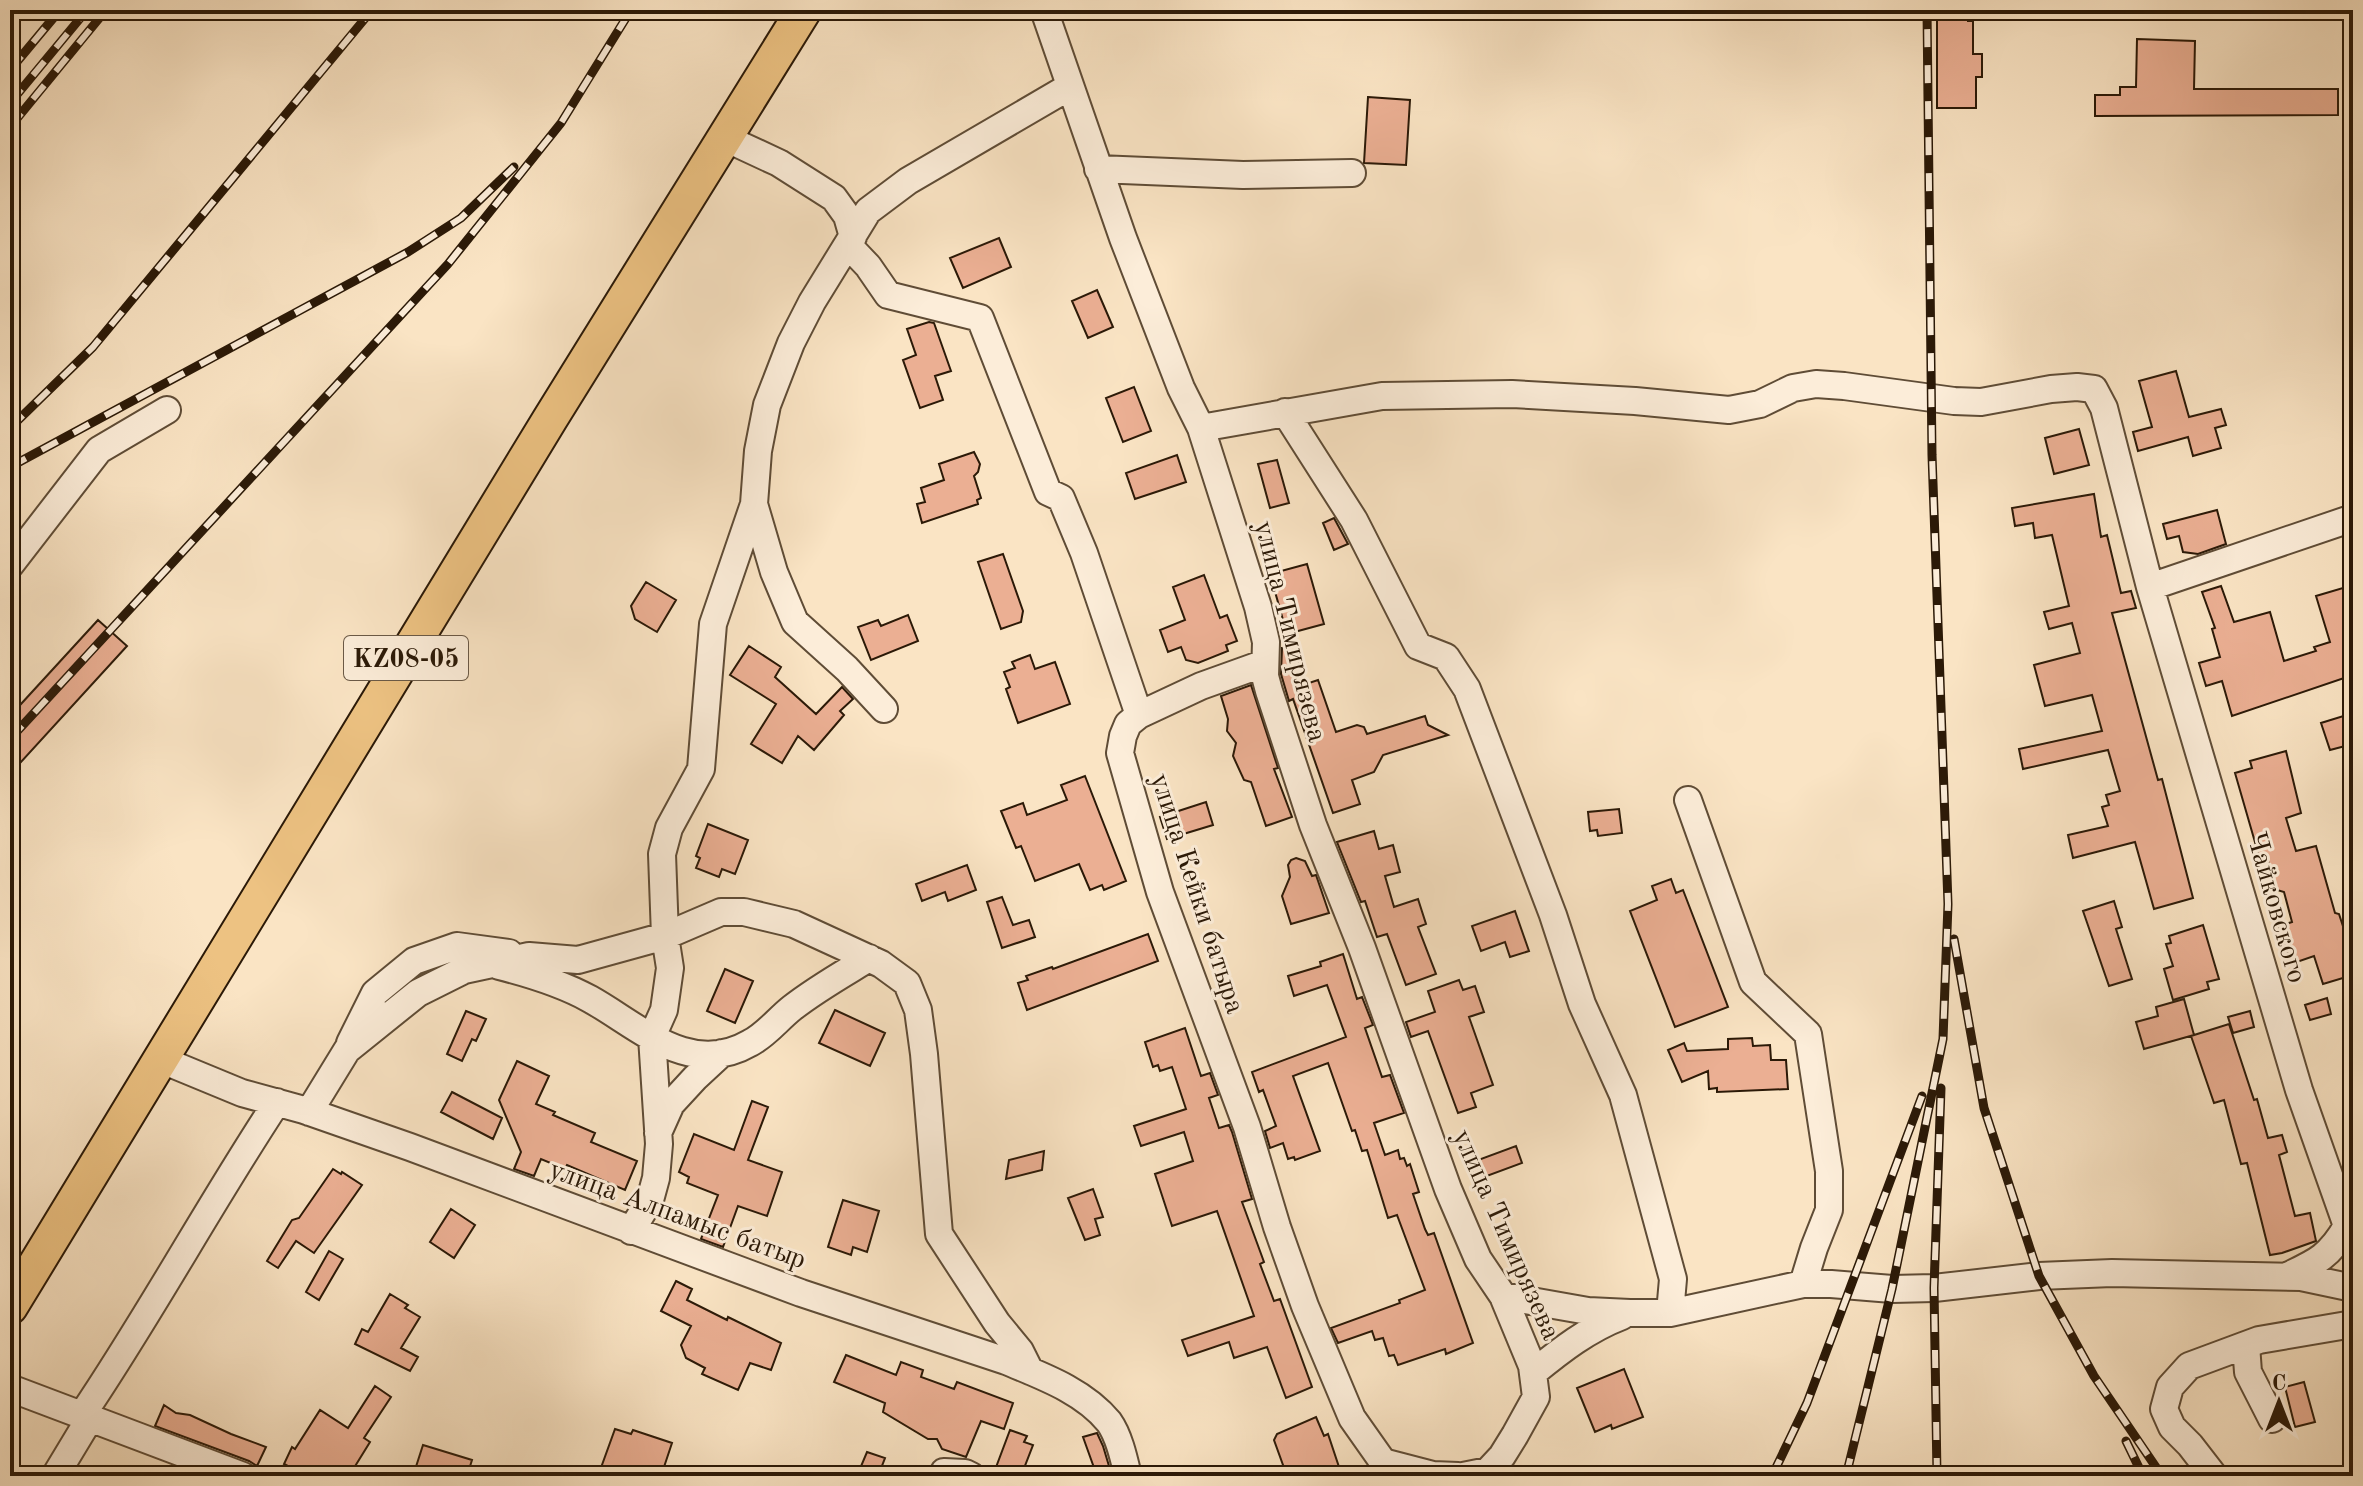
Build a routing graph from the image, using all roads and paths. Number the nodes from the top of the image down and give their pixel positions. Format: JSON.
{"nodes":[{"id":1,"x":804,"y":10,"type":"edge"},
{"id":2,"x":1044,"y":10,"type":"edge"},
{"id":3,"x":1069,"y":87,"type":"junction"},
{"id":4,"x":725,"y":138,"type":"junction"},
{"id":5,"x":1098,"y":169,"type":"junction"},
{"id":6,"x":1352,"y":173,"type":"dead end"},
{"id":7,"x":851,"y":241,"type":"junction"},
{"id":8,"x":167,"y":410,"type":"dead end"},
{"id":9,"x":1285,"y":412,"type":"junction"},
{"id":10,"x":1201,"y":428,"type":"junction"},
{"id":11,"x":754,"y":504,"type":"junction"},
{"id":12,"x":2353,"y":518,"type":"edge"},
{"id":13,"x":10,"y":565,"type":"edge"},
{"id":14,"x":2150,"y":587,"type":"junction"},
{"id":15,"x":1265,"y":663,"type":"junction"},
{"id":16,"x":884,"y":709,"type":"dead end"},
{"id":17,"x":1139,"y":715,"type":"junction"},
{"id":18,"x":1688,"y":800,"type":"dead end"},
{"id":19,"x":665,"y":936,"type":"junction"},
{"id":20,"x":529,"y":956,"type":"junction"},
{"id":21,"x":869,"y":958,"type":"junction"},
{"id":22,"x":492,"y":964,"type":"junction"},
{"id":23,"x":652,"y":1037,"type":"junction"},
{"id":24,"x":347,"y":1050,"type":"junction"},
{"id":25,"x":722,"y":1053,"type":"junction"},
{"id":26,"x":162,"y":1060,"type":"junction"},
{"id":27,"x":277,"y":1102,"type":"junction"},
{"id":28,"x":309,"y":1112,"type":"junction"},
{"id":29,"x":658,"y":1133,"type":"junction"},
{"id":30,"x":631,"y":1231,"type":"junction"},
{"id":31,"x":2350,"y":1234,"type":"edge"},
{"id":32,"x":2287,"y":1276,"type":"junction"},
{"id":33,"x":1803,"y":1284,"type":"junction"},
{"id":34,"x":2353,"y":1288,"type":"edge"},
{"id":35,"x":1503,"y":1296,"type":"junction"},
{"id":36,"x":10,"y":1307,"type":"edge"},
{"id":37,"x":1630,"y":1313,"type":"junction"},
{"id":38,"x":1670,"y":1313,"type":"junction"},
{"id":39,"x":2353,"y":1324,"type":"edge"},
{"id":40,"x":2246,"y":1345,"type":"junction"},
{"id":41,"x":1030,"y":1371,"type":"junction"},
{"id":42,"x":1535,"y":1385,"type":"junction"},
{"id":43,"x":10,"y":1388,"type":"edge"},
{"id":44,"x":86,"y":1417,"type":"junction"},
{"id":45,"x":2272,"y":1419,"type":"dead end"},
{"id":46,"x":1385,"y":1469,"type":"edge"},
{"id":47,"x":55,"y":1476,"type":"edge"},
{"id":48,"x":243,"y":1476,"type":"edge"},
{"id":49,"x":942,"y":1476,"type":"edge"},
{"id":50,"x":971,"y":1476,"type":"edge"},
{"id":51,"x":1128,"y":1476,"type":"edge"},
{"id":52,"x":1460,"y":1476,"type":"edge"},
{"id":53,"x":2214,"y":1476,"type":"edge"}],
"edges":[{"from":1,"to":4,"type":"main road","number":"KZ08-05"},
{"from":2,"to":3,"type":"street","name":"улица Тимирязева"},
{"from":3,"to":5,"type":"street","name":"улица Тимирязева"},
{"from":3,"to":7,"type":"street"},
{"from":4,"to":7,"type":"street"},
{"from":4,"to":26,"type":"main road","number":"KZ08-05"},
{"from":5,"to":6,"type":"street"},
{"from":5,"to":10,"type":"street","name":"улица Тимирязева"},
{"from":7,"to":11,"type":"street"},
{"from":7,"to":17,"type":"street"},
{"from":8,"to":13,"type":"street"},
{"from":9,"to":10,"type":"street"},
{"from":9,"to":14,"type":"street","name":"Чайковского"},
{"from":9,"to":38,"type":"street"},
{"from":10,"to":15,"type":"street","name":"улица Тимирязева"},
{"from":11,"to":16,"type":"street"},
{"from":11,"to":19,"type":"street"},
{"from":12,"to":14,"type":"street"},
{"from":14,"to":31,"type":"street","name":"Чайковского"},
{"from":15,"to":17,"type":"street"},
{"from":15,"to":35,"type":"street","name":"улица Тимирязева"},
{"from":17,"to":46,"type":"street","name":"улица Кейки батыра"},
{"from":18,"to":33,"type":"street"},
{"from":19,"to":20,"type":"street"},
{"from":19,"to":21,"type":"street"},
{"from":19,"to":23,"type":"street"},
{"from":20,"to":22,"type":"street"},
{"from":20,"to":24,"type":"street"},
{"from":21,"to":25,"type":"street"},
{"from":21,"to":41,"type":"street"},
{"from":22,"to":23,"type":"street"},
{"from":22,"to":24,"type":"street"},
{"from":23,"to":25,"type":"street"},
{"from":23,"to":29,"type":"street"},
{"from":24,"to":28,"type":"street"},
{"from":25,"to":29,"type":"street"},
{"from":26,"to":27,"type":"street","name":"улица Алпамыс батыр"},
{"from":26,"to":36,"type":"main road","number":"KZ08-05"},
{"from":27,"to":28,"type":"street","name":"улица Алпамыс батыр"},
{"from":27,"to":44,"type":"street"},
{"from":28,"to":30,"type":"street","name":"улица Алпамыс батыр"},
{"from":29,"to":30,"type":"street"},
{"from":30,"to":41,"type":"street","name":"улица Алпамыс батыр"},
{"from":31,"to":32,"type":"street"},
{"from":32,"to":33,"type":"street"},
{"from":32,"to":34,"type":"street"},
{"from":33,"to":38,"type":"street"},
{"from":35,"to":37,"type":"street"},
{"from":35,"to":42,"type":"street","name":"улица Тимирязева"},
{"from":37,"to":38,"type":"street"},
{"from":37,"to":42,"type":"street"},
{"from":39,"to":40,"type":"street"},
{"from":40,"to":45,"type":"street"},
{"from":40,"to":53,"type":"street"},
{"from":41,"to":51,"type":"street","name":"улица Алпамыс батыр"},
{"from":42,"to":52,"type":"street"},
{"from":43,"to":44,"type":"street"},
{"from":44,"to":47,"type":"street"},
{"from":44,"to":48,"type":"street"},
{"from":46,"to":52,"type":"street"},
{"from":49,"to":50,"type":"street"}]}
